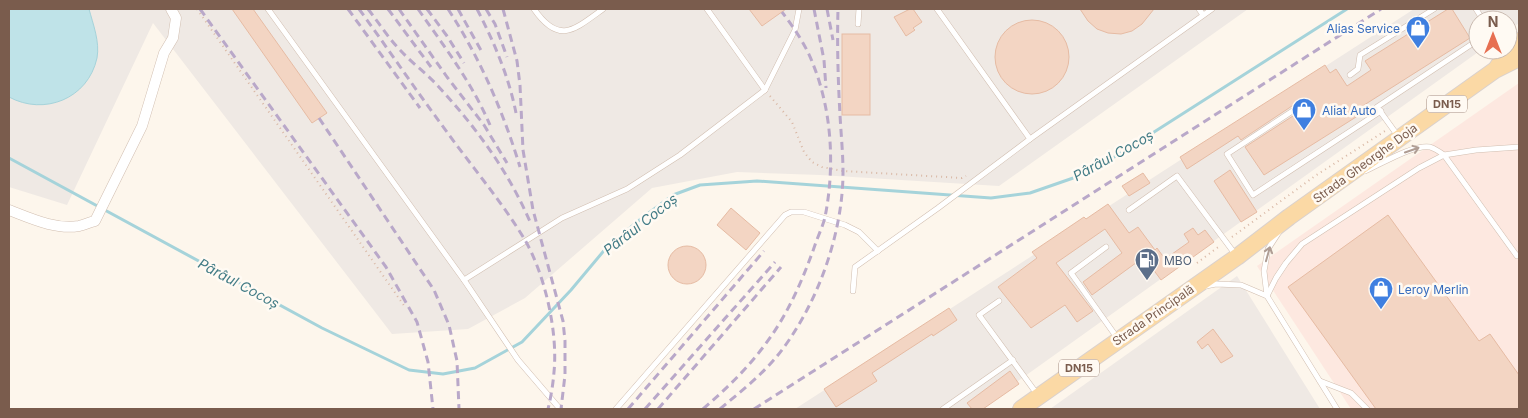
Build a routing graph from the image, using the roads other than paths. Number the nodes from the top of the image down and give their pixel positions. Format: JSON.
{"nodes":[{"id":1,"x":171,"y":9,"type":"edge"},
{"id":2,"x":268,"y":9,"type":"edge"},
{"id":3,"x":534,"y":9,"type":"edge"},
{"id":4,"x":604,"y":9,"type":"edge"},
{"id":5,"x":706,"y":9,"type":"edge"},
{"id":6,"x":799,"y":9,"type":"edge"},
{"id":7,"x":859,"y":9,"type":"edge"},
{"id":8,"x":937,"y":9,"type":"edge"},
{"id":9,"x":1198,"y":9,"type":"edge"},
{"id":10,"x":1212,"y":9,"type":"edge"},
{"id":11,"x":1434,"y":9,"type":"edge"},
{"id":12,"x":1203,"y":15,"type":"junction"},
{"id":13,"x":858,"y":24,"type":"dead end"},
{"id":14,"x":1519,"y":41,"type":"edge"},
{"id":15,"x":1468,"y":47,"type":"edge"},
{"id":16,"x":1519,"y":58,"type":"edge"},
{"id":17,"x":1494,"y":70,"type":"junction"},
{"id":18,"x":1350,"y":75,"type":"dead end"},
{"id":19,"x":765,"y":90,"type":"junction"},
{"id":20,"x":1294,"y":110,"type":"dead end"},
{"id":21,"x":1380,"y":112,"type":"junction"},
{"id":22,"x":1395,"y":132,"type":"junction"},
{"id":23,"x":1030,"y":139,"type":"junction"},
{"id":24,"x":1519,"y":147,"type":"edge"},
{"id":25,"x":1444,"y":155,"type":"junction"},
{"id":26,"x":1336,"y":184,"type":"junction"},
{"id":27,"x":9,"y":210,"type":"edge"},
{"id":28,"x":1129,"y":210,"type":"dead end"},
{"id":29,"x":1289,"y":217,"type":"junction"},
{"id":30,"x":1106,"y":247,"type":"dead end"},
{"id":31,"x":878,"y":250,"type":"junction"},
{"id":32,"x":1519,"y":255,"type":"edge"},
{"id":33,"x":1237,"y":257,"type":"junction"},
{"id":34,"x":464,"y":280,"type":"junction"},
{"id":35,"x":1188,"y":290,"type":"junction"},
{"id":36,"x":853,"y":291,"type":"dead end"},
{"id":37,"x":1267,"y":296,"type":"junction"},
{"id":38,"x":999,"y":301,"type":"dead end"},
{"id":39,"x":1118,"y":339,"type":"junction"},
{"id":40,"x":1013,"y":360,"type":"junction"},
{"id":41,"x":1319,"y":380,"type":"junction"},
{"id":42,"x":1038,"y":396,"type":"junction"},
{"id":43,"x":560,"y":409,"type":"edge"},
{"id":44,"x":616,"y":409,"type":"edge"},
{"id":45,"x":943,"y":409,"type":"edge"},
{"id":46,"x":1021,"y":409,"type":"edge"},
{"id":47,"x":1337,"y":409,"type":"edge"},
{"id":48,"x":1366,"y":409,"type":"edge"}],
"edges":[{"from":1,"to":27,"type":"street"},
{"from":2,"to":34,"type":"lane"},
{"from":3,"to":4,"type":"lane"},
{"from":5,"to":19,"type":"lane"},
{"from":6,"to":19,"type":"lane"},
{"from":7,"to":13,"type":"lane"},
{"from":8,"to":23,"type":"lane"},
{"from":9,"to":12,"type":"lane"},
{"from":10,"to":12,"type":"lane"},
{"from":11,"to":18,"type":"lane"},
{"from":12,"to":23,"type":"lane"},
{"from":14,"to":17,"type":"main road","name":"Strada Gheorghe Doja","number":"DN15"},
{"from":15,"to":21,"type":"lane"},
{"from":16,"to":17,"type":"main road","name":"Strada Gheorghe Doja","number":"DN15"},
{"from":17,"to":22,"type":"main road","name":"Strada Gheorghe Doja","number":"DN15"},
{"from":19,"to":34,"type":"lane"},
{"from":20,"to":21,"type":"lane"},
{"from":21,"to":22,"type":"lane"},
{"from":22,"to":26,"type":"main road","name":"Strada Gheorghe Doja","number":"DN15"},
{"from":23,"to":31,"type":"lane"},
{"from":24,"to":25,"type":"lane"},
{"from":26,"to":25,"type":"lane","one_way":true},
{"from":25,"to":32,"type":"lane"},
{"from":25,"to":37,"type":"lane"},
{"from":26,"to":29,"type":"main road","name":"Strada Gheorghe Doja","number":"DN15"},
{"from":28,"to":33,"type":"lane"},
{"from":29,"to":33,"type":"main road","name":"Strada Gheorghe Doja","number":"DN15"},
{"from":37,"to":29,"type":"lane","one_way":true},
{"from":30,"to":39,"type":"lane"},
{"from":31,"to":36,"type":"lane"},
{"from":31,"to":44,"type":"lane"},
{"from":33,"to":35,"type":"main road","name":"Strada Principală","number":"DN15"},
{"from":34,"to":43,"type":"lane"},
{"from":35,"to":37,"type":"lane"},
{"from":35,"to":39,"type":"main road","name":"Strada Principală","number":"DN15"},
{"from":37,"to":41,"type":"lane"},
{"from":38,"to":40,"type":"lane"},
{"from":39,"to":42,"type":"main road","name":"Strada Principală","number":"DN15"},
{"from":40,"to":42,"type":"lane"},
{"from":40,"to":45,"type":"lane"},
{"from":41,"to":47,"type":"lane"},
{"from":41,"to":48,"type":"lane"},
{"from":42,"to":46,"type":"main road","name":"Strada Principală","number":"DN15"}]}
